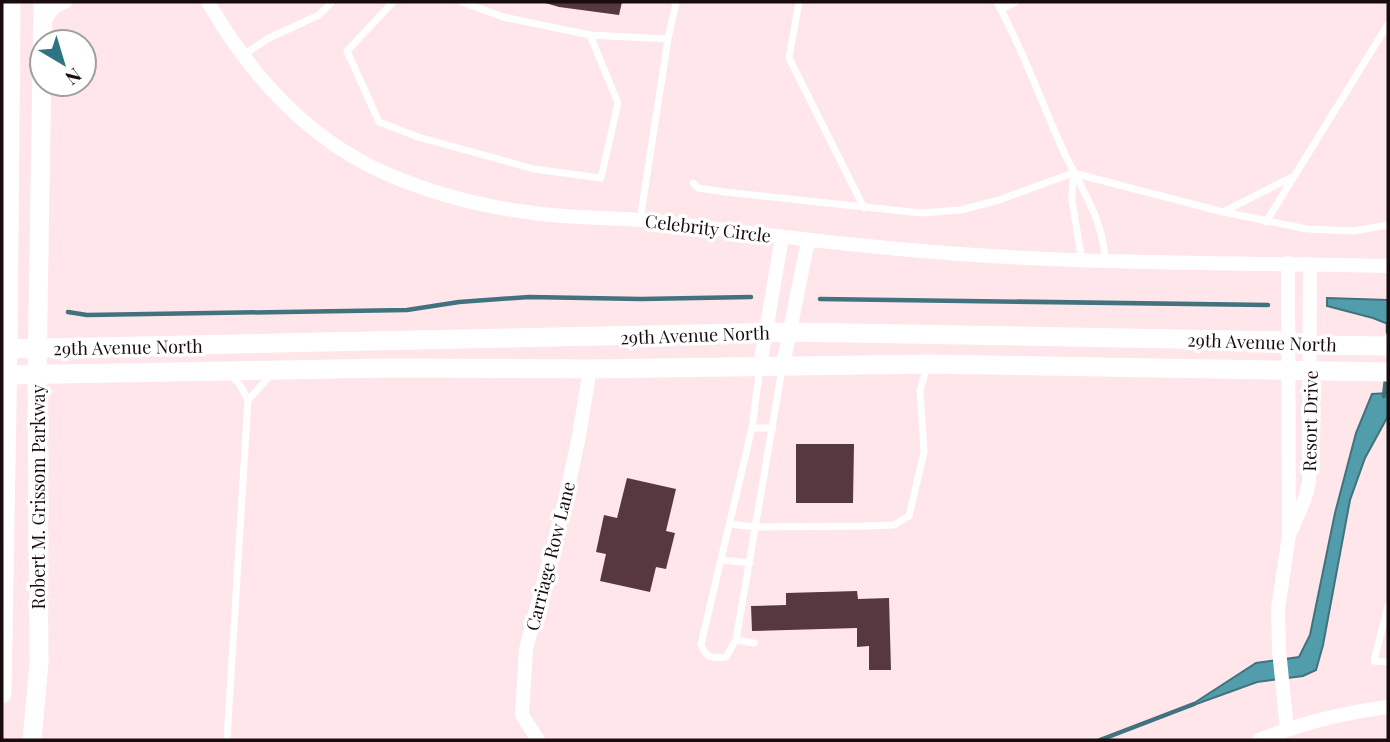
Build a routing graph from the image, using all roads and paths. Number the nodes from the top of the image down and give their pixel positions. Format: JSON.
{"nodes":[{"id":1,"x":11,"y":2,"type":"edge"},
{"id":2,"x":43,"y":2,"type":"edge"},
{"id":3,"x":65,"y":2,"type":"edge"},
{"id":4,"x":208,"y":2,"type":"edge"},
{"id":5,"x":332,"y":2,"type":"edge"},
{"id":6,"x":393,"y":2,"type":"edge"},
{"id":7,"x":462,"y":2,"type":"edge"},
{"id":8,"x":676,"y":2,"type":"edge"},
{"id":9,"x":799,"y":2,"type":"edge"},
{"id":10,"x":1016,"y":2,"type":"edge"},
{"id":11,"x":999,"y":5,"type":"edge"},
{"id":12,"x":42,"y":23,"type":"junction"},
{"id":13,"x":1388,"y":24,"type":"edge"},
{"id":14,"x":590,"y":35,"type":"junction"},
{"id":15,"x":668,"y":39,"type":"junction"},
{"id":16,"x":242,"y":55,"type":"junction"},
{"id":17,"x":1073,"y":173,"type":"junction"},
{"id":18,"x":1297,"y":175,"type":"junction"},
{"id":19,"x":693,"y":183,"type":"dead end"},
{"id":20,"x":864,"y":208,"type":"junction"},
{"id":21,"x":1223,"y":212,"type":"junction"},
{"id":22,"x":640,"y":220,"type":"junction"},
{"id":23,"x":1266,"y":222,"type":"junction"},
{"id":24,"x":1388,"y":225,"type":"edge"},
{"id":25,"x":782,"y":237,"type":"junction"},
{"id":26,"x":808,"y":241,"type":"junction"},
{"id":27,"x":1082,"y":261,"type":"junction"},
{"id":28,"x":1105,"y":261,"type":"junction"},
{"id":29,"x":1288,"y":263,"type":"junction"},
{"id":30,"x":1310,"y":264,"type":"junction"},
{"id":31,"x":1388,"y":266,"type":"edge"},
{"id":32,"x":790,"y":332,"type":"junction"},
{"id":33,"x":766,"y":333,"type":"junction"},
{"id":34,"x":1289,"y":341,"type":"junction"},
{"id":35,"x":1311,"y":345,"type":"junction"},
{"id":36,"x":1388,"y":346,"type":"edge"},
{"id":37,"x":39,"y":348,"type":"junction"},
{"id":38,"x":5,"y":349,"type":"edge"},
{"id":39,"x":929,"y":364,"type":"junction"},
{"id":40,"x":783,"y":365,"type":"junction"},
{"id":41,"x":760,"y":366,"type":"junction"},
{"id":42,"x":590,"y":369,"type":"junction"},
{"id":43,"x":276,"y":371,"type":"junction"},
{"id":44,"x":1289,"y":371,"type":"junction"},
{"id":45,"x":1311,"y":371,"type":"junction"},
{"id":46,"x":228,"y":372,"type":"junction"},
{"id":47,"x":1388,"y":372,"type":"edge"},
{"id":48,"x":4,"y":375,"type":"edge"},
{"id":49,"x":37,"y":376,"type":"junction"},
{"id":50,"x":248,"y":400,"type":"junction"},
{"id":51,"x":752,"y":428,"type":"junction"},
{"id":52,"x":774,"y":428,"type":"junction"},
{"id":53,"x":730,"y":524,"type":"junction"},
{"id":54,"x":755,"y":527,"type":"junction"},
{"id":55,"x":1289,"y":535,"type":"junction"},
{"id":56,"x":722,"y":560,"type":"junction"},
{"id":57,"x":750,"y":562,"type":"junction"},
{"id":58,"x":1388,"y":606,"type":"edge"},
{"id":59,"x":736,"y":640,"type":"junction"},
{"id":60,"x":754,"y":643,"type":"dead end"},
{"id":61,"x":1388,"y":662,"type":"edge"},
{"id":62,"x":2,"y":694,"type":"edge"},
{"id":63,"x":1388,"y":707,"type":"edge"},
{"id":64,"x":1290,"y":734,"type":"edge"},
{"id":65,"x":32,"y":740,"type":"edge"},
{"id":66,"x":227,"y":740,"type":"edge"},
{"id":67,"x":538,"y":740,"type":"edge"},
{"id":68,"x":1259,"y":740,"type":"edge"}],
"edges":[{"from":1,"to":38,"type":"main road","name":"Robert M. Grissom Parkway"},
{"from":2,"to":12,"type":"main road","name":"Robert M. Grissom Parkway"},
{"from":3,"to":12,"type":"street"},
{"from":4,"to":16,"type":"street","name":"Celebrity Circle"},
{"from":5,"to":16,"type":"lane"},
{"from":6,"to":14,"type":"lane"},
{"from":7,"to":14,"type":"lane"},
{"from":8,"to":15,"type":"lane"},
{"from":9,"to":20,"type":"lane"},
{"from":10,"to":11,"type":"lane"},
{"from":11,"to":17,"type":"lane"},
{"from":12,"to":37,"type":"main road","name":"Robert M. Grissom Parkway"},
{"from":13,"to":18,"type":"lane"},
{"from":14,"to":15,"type":"lane"},
{"from":15,"to":22,"type":"lane"},
{"from":16,"to":22,"type":"street","name":"Celebrity Circle"},
{"from":17,"to":20,"type":"lane"},
{"from":17,"to":21,"type":"lane"},
{"from":17,"to":27,"type":"lane"},
{"from":17,"to":28,"type":"lane"},
{"from":18,"to":21,"type":"lane"},
{"from":18,"to":23,"type":"lane"},
{"from":19,"to":20,"type":"lane"},
{"from":21,"to":23,"type":"lane"},
{"from":22,"to":25,"type":"street","name":"Celebrity Circle"},
{"from":23,"to":24,"type":"lane"},
{"from":25,"to":26,"type":"street","name":"Celebrity Circle"},
{"from":25,"to":33,"type":"street"},
{"from":26,"to":27,"type":"street","name":"Celebrity Circle"},
{"from":26,"to":32,"type":"street"},
{"from":27,"to":28,"type":"street","name":"Celebrity Circle"},
{"from":28,"to":29,"type":"street","name":"Celebrity Circle"},
{"from":29,"to":30,"type":"street","name":"Celebrity Circle"},
{"from":29,"to":34,"type":"street"},
{"from":30,"to":31,"type":"street","name":"Celebrity Circle"},
{"from":30,"to":35,"type":"street"},
{"from":32,"to":33,"type":"main road","name":"29th Avenue North"},
{"from":32,"to":34,"type":"main road","name":"29th Avenue North"},
{"from":32,"to":40,"type":"street"},
{"from":33,"to":37,"type":"main road","name":"29th Avenue North"},
{"from":33,"to":41,"type":"street"},
{"from":34,"to":35,"type":"main road","name":"29th Avenue North"},
{"from":34,"to":44,"type":"street","name":"Resort Drive"},
{"from":35,"to":36,"type":"main road","name":"29th Avenue North"},
{"from":35,"to":45,"type":"street","name":"Resort Drive"},
{"from":37,"to":38,"type":"main road","name":"29th Avenue North"},
{"from":37,"to":49,"type":"main road","name":"Robert M. Grissom Parkway"},
{"from":38,"to":48,"type":"main road","name":"Robert M. Grissom Parkway"},
{"from":39,"to":40,"type":"main road","name":"29th Avenue North"},
{"from":39,"to":44,"type":"main road","name":"29th Avenue North"},
{"from":39,"to":54,"type":"lane"},
{"from":40,"to":41,"type":"main road","name":"29th Avenue North"},
{"from":40,"to":52,"type":"lane"},
{"from":41,"to":42,"type":"main road","name":"29th Avenue North"},
{"from":41,"to":51,"type":"lane"},
{"from":42,"to":43,"type":"main road","name":"29th Avenue North"},
{"from":42,"to":67,"type":"street","name":"Carriage Row Lane"},
{"from":43,"to":46,"type":"main road","name":"29th Avenue North"},
{"from":43,"to":50,"type":"lane"},
{"from":44,"to":45,"type":"main road","name":"29th Avenue North"},
{"from":44,"to":55,"type":"street","name":"Resort Drive"},
{"from":45,"to":47,"type":"main road","name":"29th Avenue North"},
{"from":45,"to":55,"type":"street","name":"Resort Drive"},
{"from":46,"to":49,"type":"main road","name":"29th Avenue North"},
{"from":46,"to":50,"type":"lane"},
{"from":48,"to":49,"type":"main road","name":"29th Avenue North"},
{"from":48,"to":62,"type":"main road","name":"Robert M. Grissom Parkway"},
{"from":49,"to":65,"type":"main road","name":"Robert M. Grissom Parkway"},
{"from":50,"to":66,"type":"lane"},
{"from":51,"to":52,"type":"lane"},
{"from":51,"to":53,"type":"lane"},
{"from":52,"to":54,"type":"lane"},
{"from":53,"to":54,"type":"lane"},
{"from":53,"to":56,"type":"lane"},
{"from":54,"to":57,"type":"lane"},
{"from":55,"to":64,"type":"street","name":"Resort Drive"},
{"from":56,"to":57,"type":"lane"},
{"from":56,"to":59,"type":"lane"},
{"from":57,"to":59,"type":"lane"},
{"from":58,"to":61,"type":"lane"},
{"from":59,"to":60,"type":"lane"},
{"from":63,"to":64,"type":"street"},
{"from":64,"to":68,"type":"street"}]}
